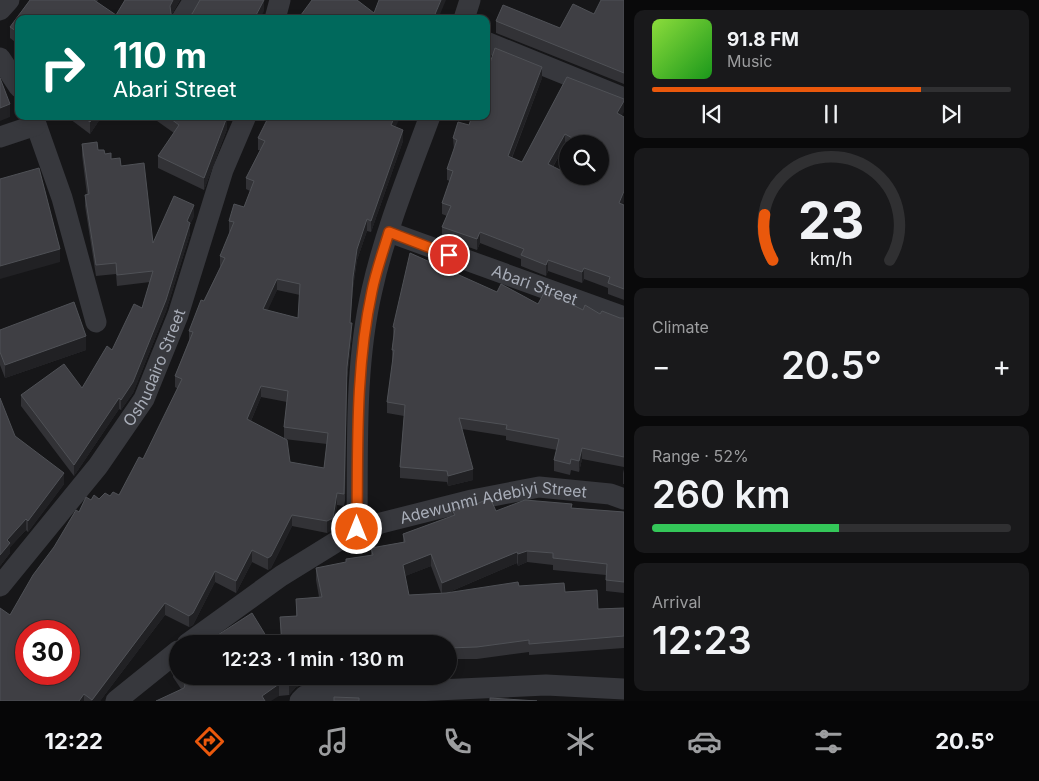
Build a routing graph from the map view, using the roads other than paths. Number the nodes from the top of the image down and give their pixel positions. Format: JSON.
{"nodes":[{"id":1,"x":9,"y":0,"type":"edge"},
{"id":2,"x":194,"y":0,"type":"edge"},
{"id":3,"x":280,"y":0,"type":"edge"},
{"id":4,"x":470,"y":0,"type":"edge"},
{"id":5,"x":0,"y":10,"type":"edge"},
{"id":6,"x":185,"y":15,"type":"edge"},
{"id":7,"x":276,"y":15,"type":"edge"},
{"id":8,"x":465,"y":15,"type":"edge"},
{"id":9,"x":490,"y":44,"type":"edge"},
{"id":10,"x":0,"y":58,"type":"edge"},
{"id":11,"x":15,"y":81,"type":"edge"},
{"id":12,"x":624,"y":98,"type":"edge"},
{"id":13,"x":244,"y":120,"type":"edge"},
{"id":14,"x":429,"y":120,"type":"edge"},
{"id":15,"x":35,"y":121,"type":"edge"},
{"id":16,"x":0,"y":137,"type":"edge"},
{"id":17,"x":389,"y":232,"type":"junction"},
{"id":18,"x":624,"y":317,"type":"edge"},
{"id":19,"x":96,"y":322,"type":"dead end"},
{"id":20,"x":624,"y":499,"type":"edge"},
{"id":21,"x":357,"y":529,"type":"junction"},
{"id":22,"x":0,"y":586,"type":"edge"},
{"id":23,"x":199,"y":635,"type":"edge"},
{"id":24,"x":169,"y":658,"type":"edge"},
{"id":25,"x":624,"y":689,"type":"edge"},
{"id":26,"x":116,"y":701,"type":"edge"},
{"id":27,"x":300,"y":701,"type":"edge"}],
"edges":[{"from":1,"to":5,"type":"street"},
{"from":2,"to":6,"type":"street"},
{"from":3,"to":7,"type":"street"},
{"from":4,"to":8,"type":"street"},
{"from":9,"to":12,"type":"street"},
{"from":10,"to":11,"type":"street"},
{"from":13,"to":22,"type":"street","name":"Oshudairo Street"},
{"from":14,"to":17,"type":"street"},
{"from":15,"to":16,"type":"street"},
{"from":15,"to":19,"type":"street"},
{"from":17,"to":18,"type":"street","name":"Abari Street"},
{"from":17,"to":21,"type":"street"},
{"from":20,"to":21,"type":"street","name":"Adewunmi Adebiyi Street"},
{"from":21,"to":23,"type":"street","name":"Adewunmi Adebiyi Street"},
{"from":24,"to":26,"type":"street"},
{"from":25,"to":27,"type":"street"}]}
